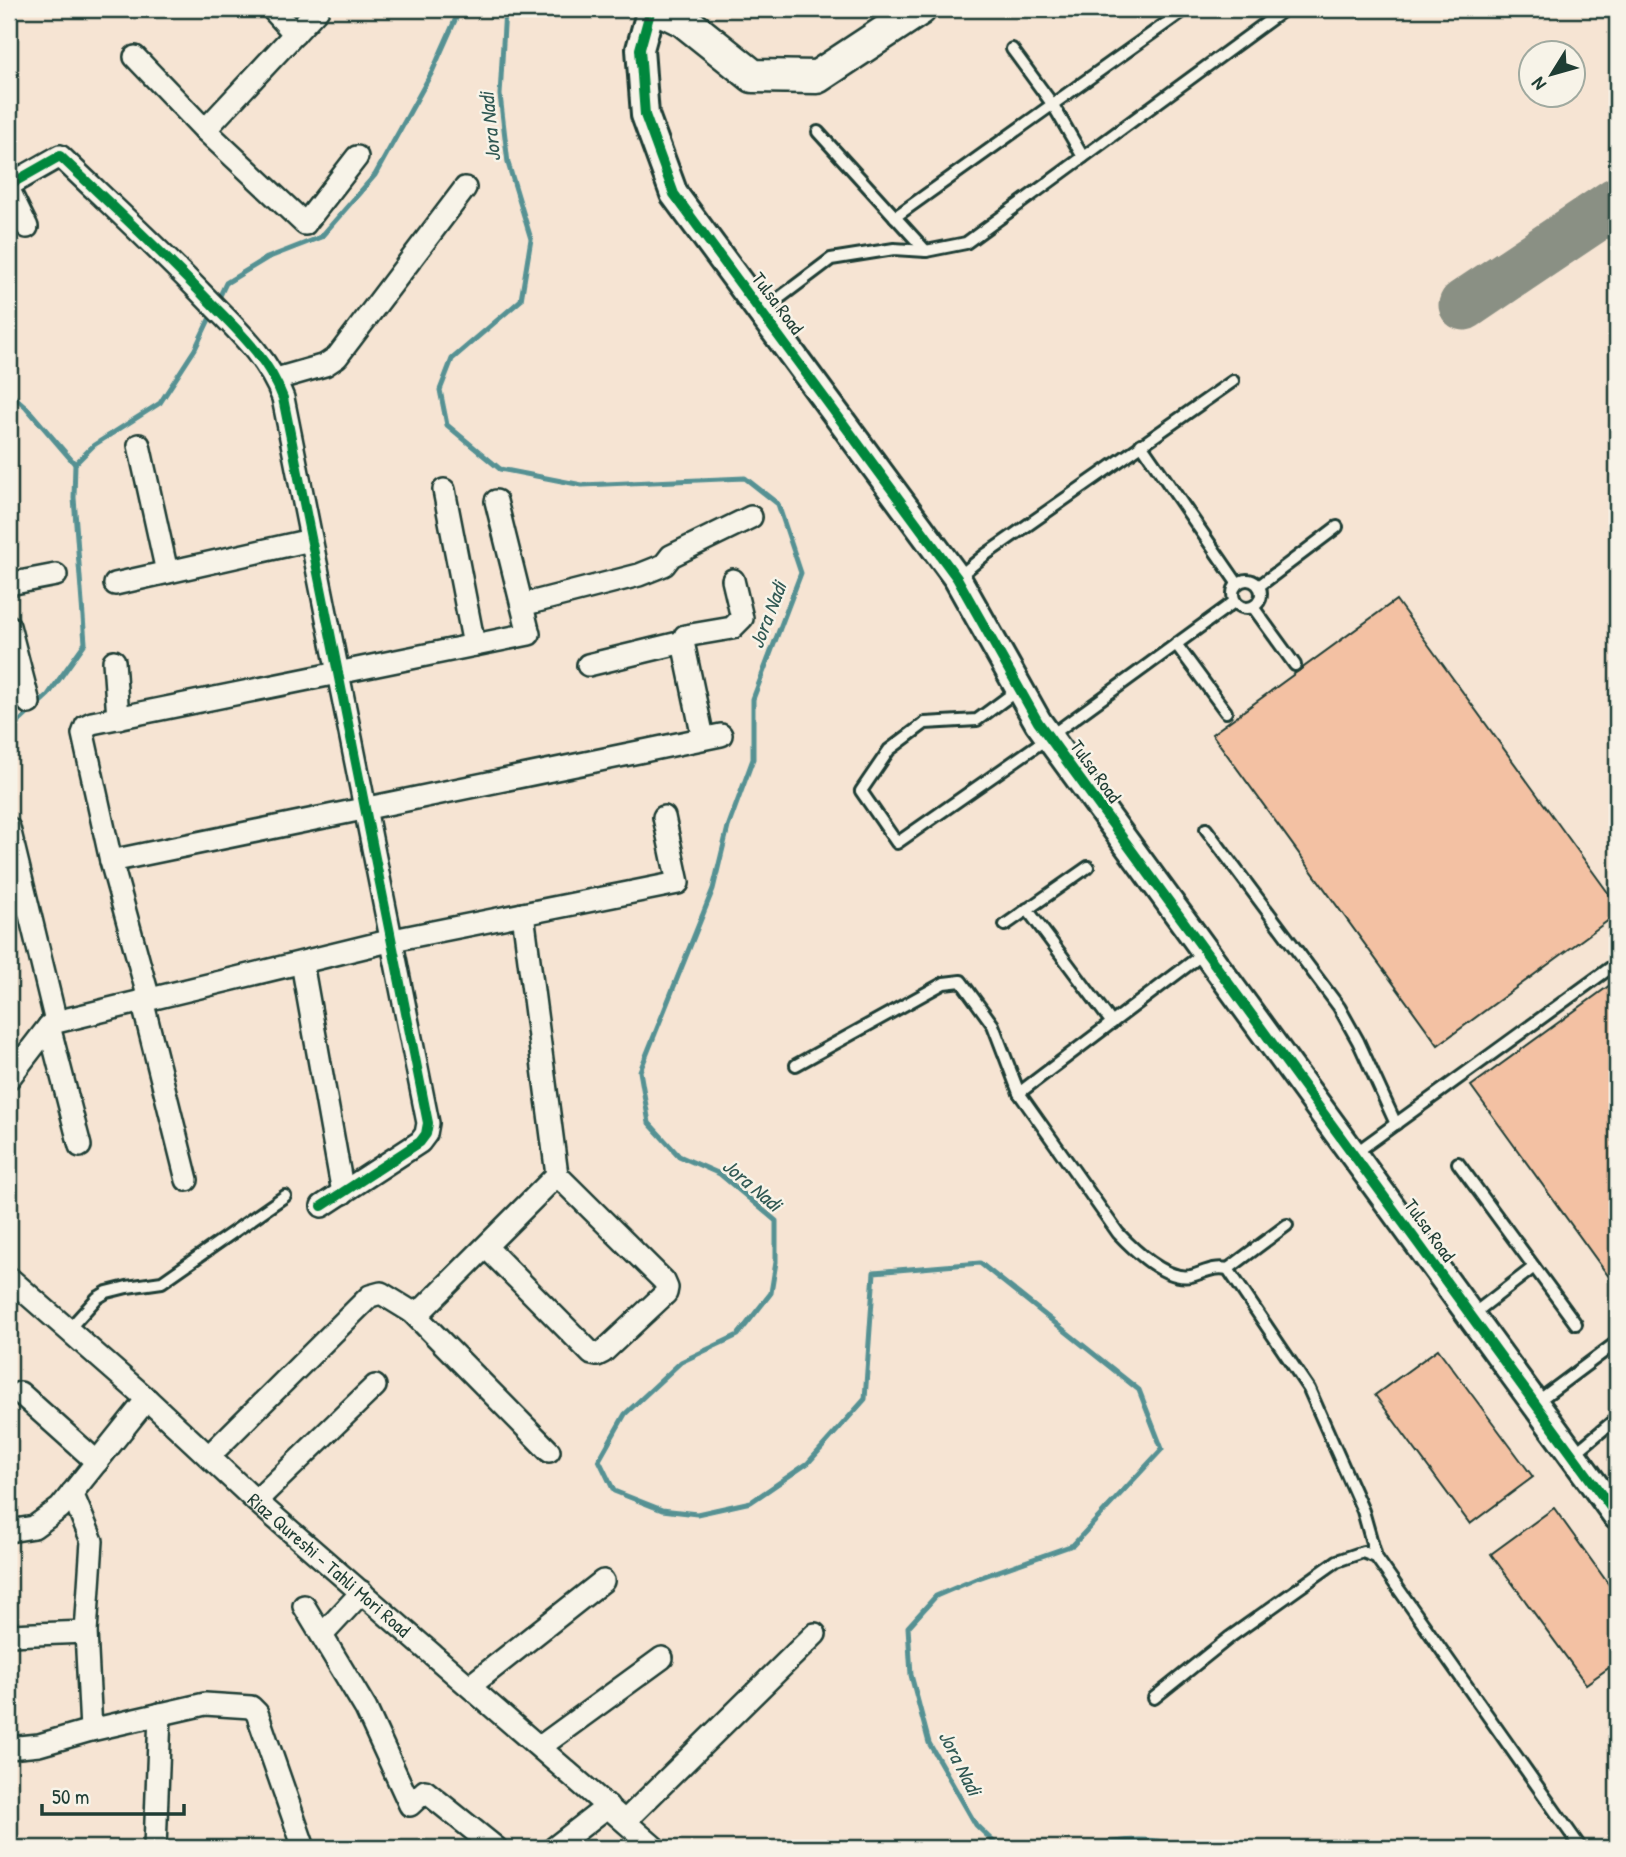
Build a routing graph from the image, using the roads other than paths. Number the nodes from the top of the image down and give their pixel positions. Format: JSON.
{"nodes":[{"id":1,"x":272,"y":9,"type":"edge"},
{"id":2,"x":318,"y":9,"type":"edge"},
{"id":3,"x":651,"y":9,"type":"edge"},
{"id":4,"x":660,"y":9,"type":"edge"},
{"id":5,"x":920,"y":9,"type":"edge"},
{"id":6,"x":1186,"y":9,"type":"edge"},
{"id":7,"x":1285,"y":9,"type":"edge"},
{"id":8,"x":295,"y":34,"type":"junction"},
{"id":9,"x":1012,"y":48,"type":"dead end"},
{"id":10,"x":135,"y":57,"type":"dead end"},
{"id":11,"x":1053,"y":105,"type":"junction"},
{"id":12,"x":205,"y":130,"type":"junction"},
{"id":13,"x":818,"y":132,"type":"dead end"},
{"id":14,"x":357,"y":157,"type":"dead end"},
{"id":15,"x":1083,"y":157,"type":"junction"},
{"id":16,"x":9,"y":188,"type":"edge"},
{"id":17,"x":465,"y":188,"type":"dead end"},
{"id":18,"x":895,"y":217,"type":"junction"},
{"id":19,"x":27,"y":227,"type":"dead end"},
{"id":20,"x":926,"y":251,"type":"junction"},
{"id":21,"x":762,"y":311,"type":"junction"},
{"id":22,"x":276,"y":379,"type":"junction"},
{"id":23,"x":1233,"y":381,"type":"dead end"},
{"id":24,"x":1141,"y":444,"type":"junction"},
{"id":25,"x":139,"y":445,"type":"dead end"},
{"id":26,"x":444,"y":490,"type":"dead end"},
{"id":27,"x":496,"y":501,"type":"dead end"},
{"id":28,"x":751,"y":517,"type":"dead end"},
{"id":29,"x":1337,"y":527,"type":"dead end"},
{"id":30,"x":311,"y":540,"type":"junction"},
{"id":31,"x":167,"y":572,"type":"junction"},
{"id":32,"x":56,"y":575,"type":"dead end"},
{"id":33,"x":957,"y":578,"type":"junction"},
{"id":34,"x":733,"y":580,"type":"dead end"},
{"id":35,"x":1237,"y":583,"type":"junction"},
{"id":36,"x":9,"y":584,"type":"edge"},
{"id":37,"x":115,"y":584,"type":"dead end"},
{"id":38,"x":1259,"y":586,"type":"junction"},
{"id":39,"x":1234,"y":602,"type":"junction"},
{"id":40,"x":522,"y":605,"type":"junction"},
{"id":41,"x":1253,"y":607,"type":"junction"},
{"id":42,"x":9,"y":626,"type":"edge"},
{"id":43,"x":682,"y":642,"type":"junction"},
{"id":44,"x":1176,"y":644,"type":"junction"},
{"id":45,"x":474,"y":645,"type":"junction"},
{"id":46,"x":114,"y":661,"type":"dead end"},
{"id":47,"x":588,"y":665,"type":"dead end"},
{"id":48,"x":1294,"y":665,"type":"dead end"},
{"id":49,"x":338,"y":673,"type":"junction"},
{"id":50,"x":1020,"y":689,"type":"junction"},
{"id":51,"x":29,"y":703,"type":"dead end"},
{"id":52,"x":1226,"y":712,"type":"dead end"},
{"id":53,"x":118,"y":718,"type":"junction"},
{"id":54,"x":1049,"y":737,"type":"junction"},
{"id":55,"x":365,"y":807,"type":"junction"},
{"id":56,"x":664,"y":817,"type":"dead end"},
{"id":57,"x":9,"y":828,"type":"edge"},
{"id":58,"x":1206,"y":829,"type":"dead end"},
{"id":59,"x":111,"y":861,"type":"junction"},
{"id":60,"x":1088,"y":867,"type":"dead end"},
{"id":61,"x":1027,"y":909,"type":"junction"},
{"id":62,"x":523,"y":914,"type":"junction"},
{"id":63,"x":1005,"y":925,"type":"dead end"},
{"id":64,"x":393,"y":940,"type":"junction"},
{"id":65,"x":1206,"y":951,"type":"junction"},
{"id":66,"x":302,"y":963,"type":"junction"},
{"id":67,"x":1617,"y":963,"type":"edge"},
{"id":68,"x":146,"y":999,"type":"junction"},
{"id":69,"x":1112,"y":1023,"type":"junction"},
{"id":70,"x":52,"y":1024,"type":"junction"},
{"id":71,"x":796,"y":1065,"type":"dead end"},
{"id":72,"x":9,"y":1078,"type":"edge"},
{"id":73,"x":1019,"y":1093,"type":"junction"},
{"id":74,"x":1396,"y":1124,"type":"junction"},
{"id":75,"x":80,"y":1146,"type":"dead end"},
{"id":76,"x":1354,"y":1154,"type":"junction"},
{"id":77,"x":1458,"y":1163,"type":"dead end"},
{"id":78,"x":557,"y":1175,"type":"junction"},
{"id":79,"x":187,"y":1180,"type":"dead end"},
{"id":80,"x":342,"y":1193,"type":"junction"},
{"id":81,"x":285,"y":1196,"type":"dead end"},
{"id":82,"x":322,"y":1206,"type":"dead end"},
{"id":83,"x":1287,"y":1225,"type":"dead end"},
{"id":84,"x":486,"y":1247,"type":"junction"},
{"id":85,"x":1534,"y":1267,"type":"junction"},
{"id":86,"x":1228,"y":1269,"type":"junction"},
{"id":87,"x":9,"y":1278,"type":"edge"},
{"id":88,"x":412,"y":1312,"type":"junction"},
{"id":89,"x":1471,"y":1316,"type":"junction"},
{"id":90,"x":1576,"y":1324,"type":"dead end"},
{"id":91,"x":68,"y":1330,"type":"junction"},
{"id":92,"x":1617,"y":1342,"type":"edge"},
{"id":93,"x":375,"y":1386,"type":"dead end"},
{"id":94,"x":20,"y":1392,"type":"dead end"},
{"id":95,"x":147,"y":1399,"type":"junction"},
{"id":96,"x":1534,"y":1404,"type":"junction"},
{"id":97,"x":1617,"y":1418,"type":"edge"},
{"id":98,"x":549,"y":1451,"type":"dead end"},
{"id":99,"x":1572,"y":1455,"type":"junction"},
{"id":100,"x":209,"y":1456,"type":"junction"},
{"id":101,"x":97,"y":1462,"type":"junction"},
{"id":102,"x":72,"y":1493,"type":"junction"},
{"id":103,"x":256,"y":1501,"type":"junction"},
{"id":104,"x":1617,"y":1516,"type":"edge"},
{"id":105,"x":9,"y":1531,"type":"edge"},
{"id":106,"x":1377,"y":1557,"type":"junction"},
{"id":107,"x":603,"y":1581,"type":"dead end"},
{"id":108,"x":362,"y":1592,"type":"junction"},
{"id":109,"x":304,"y":1606,"type":"dead end"},
{"id":110,"x":86,"y":1632,"type":"junction"},
{"id":111,"x":815,"y":1634,"type":"dead end"},
{"id":112,"x":9,"y":1635,"type":"edge"},
{"id":113,"x":323,"y":1635,"type":"junction"},
{"id":114,"x":662,"y":1658,"type":"dead end"},
{"id":115,"x":470,"y":1686,"type":"junction"},
{"id":116,"x":1154,"y":1698,"type":"dead end"},
{"id":117,"x":160,"y":1714,"type":"junction"},
{"id":118,"x":91,"y":1730,"type":"junction"},
{"id":119,"x":540,"y":1747,"type":"junction"},
{"id":120,"x":9,"y":1748,"type":"edge"},
{"id":121,"x":608,"y":1806,"type":"junction"},
{"id":122,"x":625,"y":1821,"type":"junction"},
{"id":123,"x":155,"y":1848,"type":"edge"},
{"id":124,"x":304,"y":1848,"type":"edge"},
{"id":125,"x":496,"y":1848,"type":"edge"},
{"id":126,"x":554,"y":1848,"type":"edge"},
{"id":127,"x":655,"y":1848,"type":"edge"},
{"id":128,"x":1581,"y":1848,"type":"edge"}],
"edges":[{"from":1,"to":8,"type":"street"},
{"from":2,"to":8,"type":"street"},
{"from":3,"to":21,"type":"street","name":"Tulsa Road"},
{"from":4,"to":5,"type":"main road"},
{"from":6,"to":11,"type":"lane"},
{"from":7,"to":15,"type":"lane"},
{"from":8,"to":12,"type":"street"},
{"from":9,"to":11,"type":"lane"},
{"from":10,"to":12,"type":"street"},
{"from":11,"to":15,"type":"lane"},
{"from":11,"to":18,"type":"lane"},
{"from":12,"to":14,"type":"street"},
{"from":13,"to":18,"type":"lane"},
{"from":15,"to":20,"type":"lane"},
{"from":16,"to":19,"type":"street"},
{"from":16,"to":22,"type":"street"},
{"from":17,"to":22,"type":"street"},
{"from":18,"to":20,"type":"lane"},
{"from":20,"to":21,"type":"lane"},
{"from":21,"to":33,"type":"street","name":"Tulsa Road"},
{"from":22,"to":30,"type":"street"},
{"from":23,"to":24,"type":"lane"},
{"from":24,"to":33,"type":"lane"},
{"from":24,"to":35,"type":"lane"},
{"from":25,"to":31,"type":"street"},
{"from":26,"to":45,"type":"street"},
{"from":27,"to":40,"type":"street"},
{"from":28,"to":40,"type":"street"},
{"from":29,"to":38,"type":"lane"},
{"from":30,"to":31,"type":"street"},
{"from":30,"to":49,"type":"street"},
{"from":31,"to":37,"type":"street"},
{"from":32,"to":36,"type":"street"},
{"from":33,"to":50,"type":"street","name":"Tulsa Road"},
{"from":34,"to":43,"type":"street"},
{"from":35,"to":38,"type":"lane"},
{"from":35,"to":39,"type":"lane"},
{"from":38,"to":41,"type":"lane"},
{"from":39,"to":41,"type":"lane"},
{"from":39,"to":44,"type":"lane"},
{"from":40,"to":45,"type":"street"},
{"from":41,"to":48,"type":"lane"},
{"from":42,"to":51,"type":"street"},
{"from":43,"to":47,"type":"street"},
{"from":43,"to":55,"type":"street"},
{"from":44,"to":52,"type":"lane"},
{"from":44,"to":54,"type":"lane"},
{"from":45,"to":49,"type":"street"},
{"from":46,"to":53,"type":"street"},
{"from":49,"to":53,"type":"street"},
{"from":49,"to":55,"type":"street"},
{"from":50,"to":54,"type":"street","name":"Tulsa Road"},
{"from":50,"to":54,"type":"lane"},
{"from":53,"to":59,"type":"street"},
{"from":54,"to":65,"type":"street","name":"Tulsa Road"},
{"from":55,"to":59,"type":"street"},
{"from":55,"to":64,"type":"street"},
{"from":56,"to":62,"type":"street"},
{"from":57,"to":70,"type":"street"},
{"from":58,"to":74,"type":"lane"},
{"from":59,"to":68,"type":"street"},
{"from":60,"to":61,"type":"lane"},
{"from":61,"to":63,"type":"lane"},
{"from":61,"to":69,"type":"lane"},
{"from":62,"to":64,"type":"street"},
{"from":62,"to":78,"type":"street"},
{"from":64,"to":66,"type":"street"},
{"from":64,"to":80,"type":"street"},
{"from":65,"to":69,"type":"lane"},
{"from":65,"to":76,"type":"street","name":"Tulsa Road"},
{"from":66,"to":68,"type":"street"},
{"from":66,"to":80,"type":"street"},
{"from":67,"to":74,"type":"lane"},
{"from":68,"to":70,"type":"street"},
{"from":68,"to":79,"type":"street"},
{"from":69,"to":73,"type":"lane"},
{"from":70,"to":72,"type":"street"},
{"from":70,"to":75,"type":"street"},
{"from":71,"to":73,"type":"lane"},
{"from":73,"to":86,"type":"lane"},
{"from":74,"to":76,"type":"lane"},
{"from":76,"to":89,"type":"street","name":"Tulsa Road"},
{"from":77,"to":85,"type":"lane"},
{"from":78,"to":84,"type":"street"},
{"from":78,"to":84,"type":"street"},
{"from":80,"to":82,"type":"street"},
{"from":81,"to":91,"type":"lane"},
{"from":83,"to":86,"type":"lane"},
{"from":84,"to":88,"type":"street"},
{"from":85,"to":89,"type":"lane"},
{"from":85,"to":90,"type":"lane"},
{"from":86,"to":106,"type":"lane"},
{"from":87,"to":91,"type":"street","name":"Riaz Qureshi - Tahli Mori Road"},
{"from":88,"to":98,"type":"street"},
{"from":88,"to":100,"type":"street"},
{"from":89,"to":96,"type":"street","name":"Tulsa Road"},
{"from":91,"to":95,"type":"street","name":"Riaz Qureshi - Tahli Mori Road"},
{"from":92,"to":96,"type":"lane"},
{"from":93,"to":103,"type":"street"},
{"from":94,"to":101,"type":"street"},
{"from":95,"to":100,"type":"street","name":"Riaz Qureshi - Tahli Mori Road"},
{"from":95,"to":101,"type":"street"},
{"from":96,"to":99,"type":"street","name":"Tulsa Road"},
{"from":97,"to":99,"type":"lane"},
{"from":99,"to":104,"type":"street","name":"Tulsa Road"},
{"from":100,"to":103,"type":"street","name":"Riaz Qureshi - Tahli Mori Road"},
{"from":101,"to":102,"type":"street"},
{"from":102,"to":105,"type":"street"},
{"from":102,"to":110,"type":"street"},
{"from":103,"to":108,"type":"street","name":"Riaz Qureshi - Tahli Mori Road"},
{"from":106,"to":116,"type":"lane"},
{"from":106,"to":128,"type":"lane"},
{"from":107,"to":115,"type":"street"},
{"from":108,"to":113,"type":"street"},
{"from":108,"to":115,"type":"street","name":"Riaz Qureshi - Tahli Mori Road"},
{"from":109,"to":113,"type":"street"},
{"from":110,"to":112,"type":"street"},
{"from":110,"to":118,"type":"street"},
{"from":111,"to":122,"type":"street"},
{"from":113,"to":125,"type":"street"},
{"from":114,"to":119,"type":"street"},
{"from":115,"to":119,"type":"street","name":"Riaz Qureshi - Tahli Mori Road"},
{"from":117,"to":118,"type":"street"},
{"from":117,"to":123,"type":"street"},
{"from":117,"to":124,"type":"street"},
{"from":118,"to":120,"type":"street"},
{"from":119,"to":121,"type":"street","name":"Riaz Qureshi - Tahli Mori Road"},
{"from":121,"to":122,"type":"street","name":"Riaz Qureshi - Tahli Mori Road"},
{"from":121,"to":126,"type":"street"},
{"from":122,"to":127,"type":"street","name":"Riaz Qureshi - Tahli Mori Road"}]}
